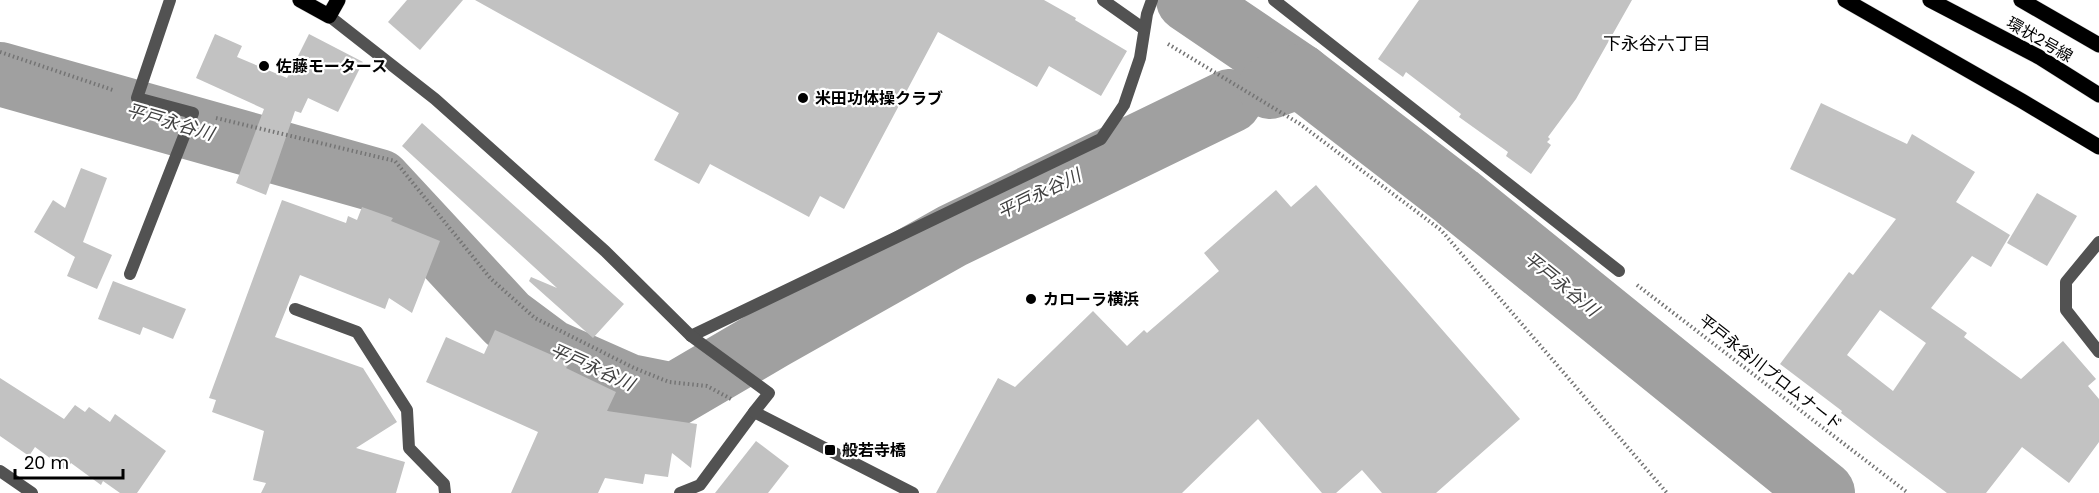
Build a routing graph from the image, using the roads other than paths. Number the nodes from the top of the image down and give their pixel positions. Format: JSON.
{"nodes":[{"id":1,"x":170,"y":0,"type":"edge"},
{"id":2,"x":300,"y":0,"type":"edge"},
{"id":3,"x":338,"y":0,"type":"edge"},
{"id":4,"x":1103,"y":0,"type":"edge"},
{"id":5,"x":1152,"y":0,"type":"edge"},
{"id":6,"x":1274,"y":0,"type":"edge"},
{"id":7,"x":1845,"y":0,"type":"edge"},
{"id":8,"x":1930,"y":0,"type":"edge"},
{"id":9,"x":2021,"y":0,"type":"edge"},
{"id":10,"x":329,"y":16,"type":"junction"},
{"id":11,"x":1144,"y":29,"type":"junction"},
{"id":12,"x":2099,"y":45,"type":"edge"},
{"id":13,"x":2099,"y":95,"type":"edge"},
{"id":14,"x":2099,"y":147,"type":"edge"},
{"id":15,"x":2099,"y":242,"type":"edge"},
{"id":16,"x":1619,"y":270,"type":"road end"},
{"id":17,"x":130,"y":274,"type":"dead end"},
{"id":18,"x":295,"y":309,"type":"dead end"},
{"id":19,"x":691,"y":336,"type":"junction"},
{"id":20,"x":2099,"y":351,"type":"edge"},
{"id":21,"x":754,"y":412,"type":"junction"},
{"id":22,"x":0,"y":471,"type":"edge"},
{"id":23,"x":32,"y":493,"type":"edge"},
{"id":24,"x":445,"y":493,"type":"edge"},
{"id":25,"x":680,"y":493,"type":"edge"},
{"id":26,"x":912,"y":493,"type":"edge"}],
"edges":[{"from":1,"to":17,"type":"street"},
{"from":2,"to":10,"type":"main road"},
{"from":3,"to":10,"type":"main road"},
{"from":4,"to":11,"type":"street"},
{"from":5,"to":11,"type":"street"},
{"from":6,"to":16,"type":"street"},
{"from":7,"to":14,"type":"main road"},
{"from":8,"to":13,"type":"main road","name":"環状2号線"},
{"from":9,"to":12,"type":"main road","name":"環状2号線"},
{"from":10,"to":19,"type":"street"},
{"from":11,"to":19,"type":"street"},
{"from":15,"to":20,"type":"street"},
{"from":18,"to":24,"type":"street"},
{"from":19,"to":21,"type":"street"},
{"from":21,"to":25,"type":"street"},
{"from":21,"to":26,"type":"street"},
{"from":22,"to":23,"type":"street"}]}
